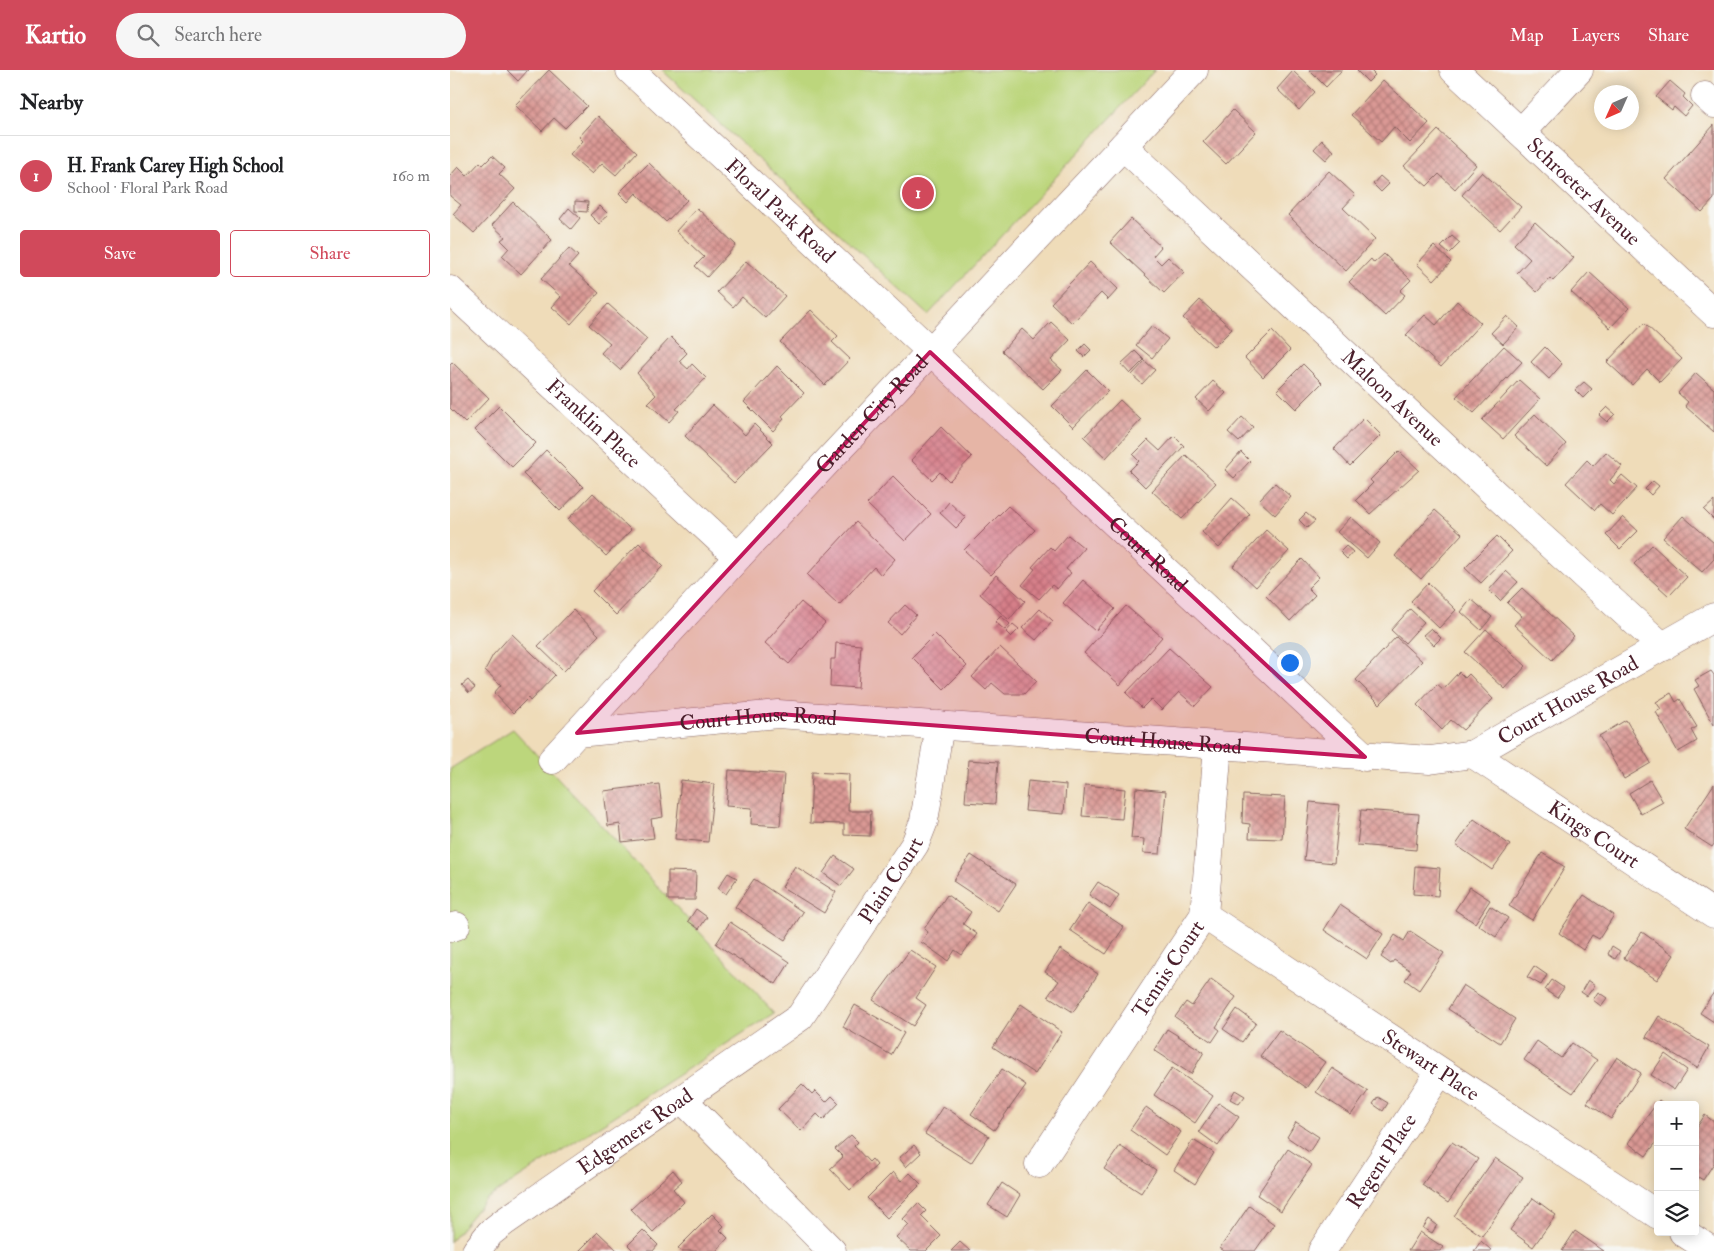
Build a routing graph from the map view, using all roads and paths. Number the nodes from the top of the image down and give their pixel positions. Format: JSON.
{"nodes":[{"id":1,"x":630,"y":70,"type":"edge"},
{"id":2,"x":1194,"y":70,"type":"edge"},
{"id":3,"x":1454,"y":70,"type":"edge"},
{"id":4,"x":1580,"y":70,"type":"edge"},
{"id":5,"x":1521,"y":132,"type":"junction"},
{"id":6,"x":1123,"y":146,"type":"junction"},
{"id":7,"x":450,"y":290,"type":"edge"},
{"id":8,"x":1714,"y":313,"type":"edge"},
{"id":9,"x":930,"y":352,"type":"junction"},
{"id":10,"x":738,"y":557,"type":"junction"},
{"id":11,"x":1714,"y":618,"type":"edge"},
{"id":12,"x":1663,"y":647,"type":"junction"},
{"id":13,"x":940,"y":725,"type":"junction"},
{"id":14,"x":577,"y":733,"type":"junction"},
{"id":15,"x":1218,"y":746,"type":"junction"},
{"id":16,"x":1473,"y":754,"type":"junction"},
{"id":17,"x":1365,"y":757,"type":"junction"},
{"id":18,"x":552,"y":760,"type":"dead end"},
{"id":19,"x":1714,"y":914,"type":"edge"},
{"id":20,"x":1204,"y":915,"type":"junction"},
{"id":21,"x":800,"y":1017,"type":"joint"},
{"id":22,"x":1440,"y":1072,"type":"junction"},
{"id":23,"x":683,"y":1100,"type":"junction"},
{"id":24,"x":1039,"y":1164,"type":"dead end"},
{"id":25,"x":1654,"y":1212,"type":"edge"},
{"id":26,"x":476,"y":1251,"type":"edge"},
{"id":27,"x":832,"y":1251,"type":"edge"},
{"id":28,"x":1322,"y":1251,"type":"edge"}],
"edges":[{"from":1,"to":9,"type":"street","name":"Floral Park Road"},
{"from":2,"to":6,"type":"street","name":"Garden City Road"},
{"from":3,"to":5,"type":"street","name":"Schroeter Avenue"},
{"from":4,"to":5,"type":"street"},
{"from":5,"to":8,"type":"street","name":"Schroeter Avenue"},
{"from":6,"to":9,"type":"street","name":"Garden City Road"},
{"from":6,"to":12,"type":"street","name":"Maloon Avenue"},
{"from":7,"to":10,"type":"street","name":"Franklin Place"},
{"from":9,"to":10,"type":"street","name":"Garden City Road"},
{"from":9,"to":17,"type":"street","name":"Court Road"},
{"from":10,"to":14,"type":"street","name":"Garden City Road"},
{"from":11,"to":12,"type":"street","name":"Court House Road"},
{"from":12,"to":16,"type":"street","name":"Court House Road"},
{"from":13,"to":14,"type":"street","name":"Court House Road"},
{"from":13,"to":15,"type":"street","name":"Court House Road"},
{"from":13,"to":21,"type":"street","name":"Plain Court"},
{"from":14,"to":18,"type":"street","name":"Garden City Road"},
{"from":15,"to":17,"type":"street","name":"Court House Road"},
{"from":15,"to":20,"type":"street","name":"Tennis Court"},
{"from":16,"to":17,"type":"street","name":"Court House Road"},
{"from":16,"to":19,"type":"street","name":"Kings Court"},
{"from":20,"to":22,"type":"street","name":"Stewart Place"},
{"from":20,"to":24,"type":"street","name":"Tennis Court"},
{"from":21,"to":23,"type":"street","name":"Edgemere Road"},
{"from":22,"to":25,"type":"street","name":"Stewart Place"},
{"from":22,"to":28,"type":"street","name":"Regent Place"},
{"from":23,"to":26,"type":"street","name":"Edgemere Road"},
{"from":23,"to":27,"type":"street"}]}
